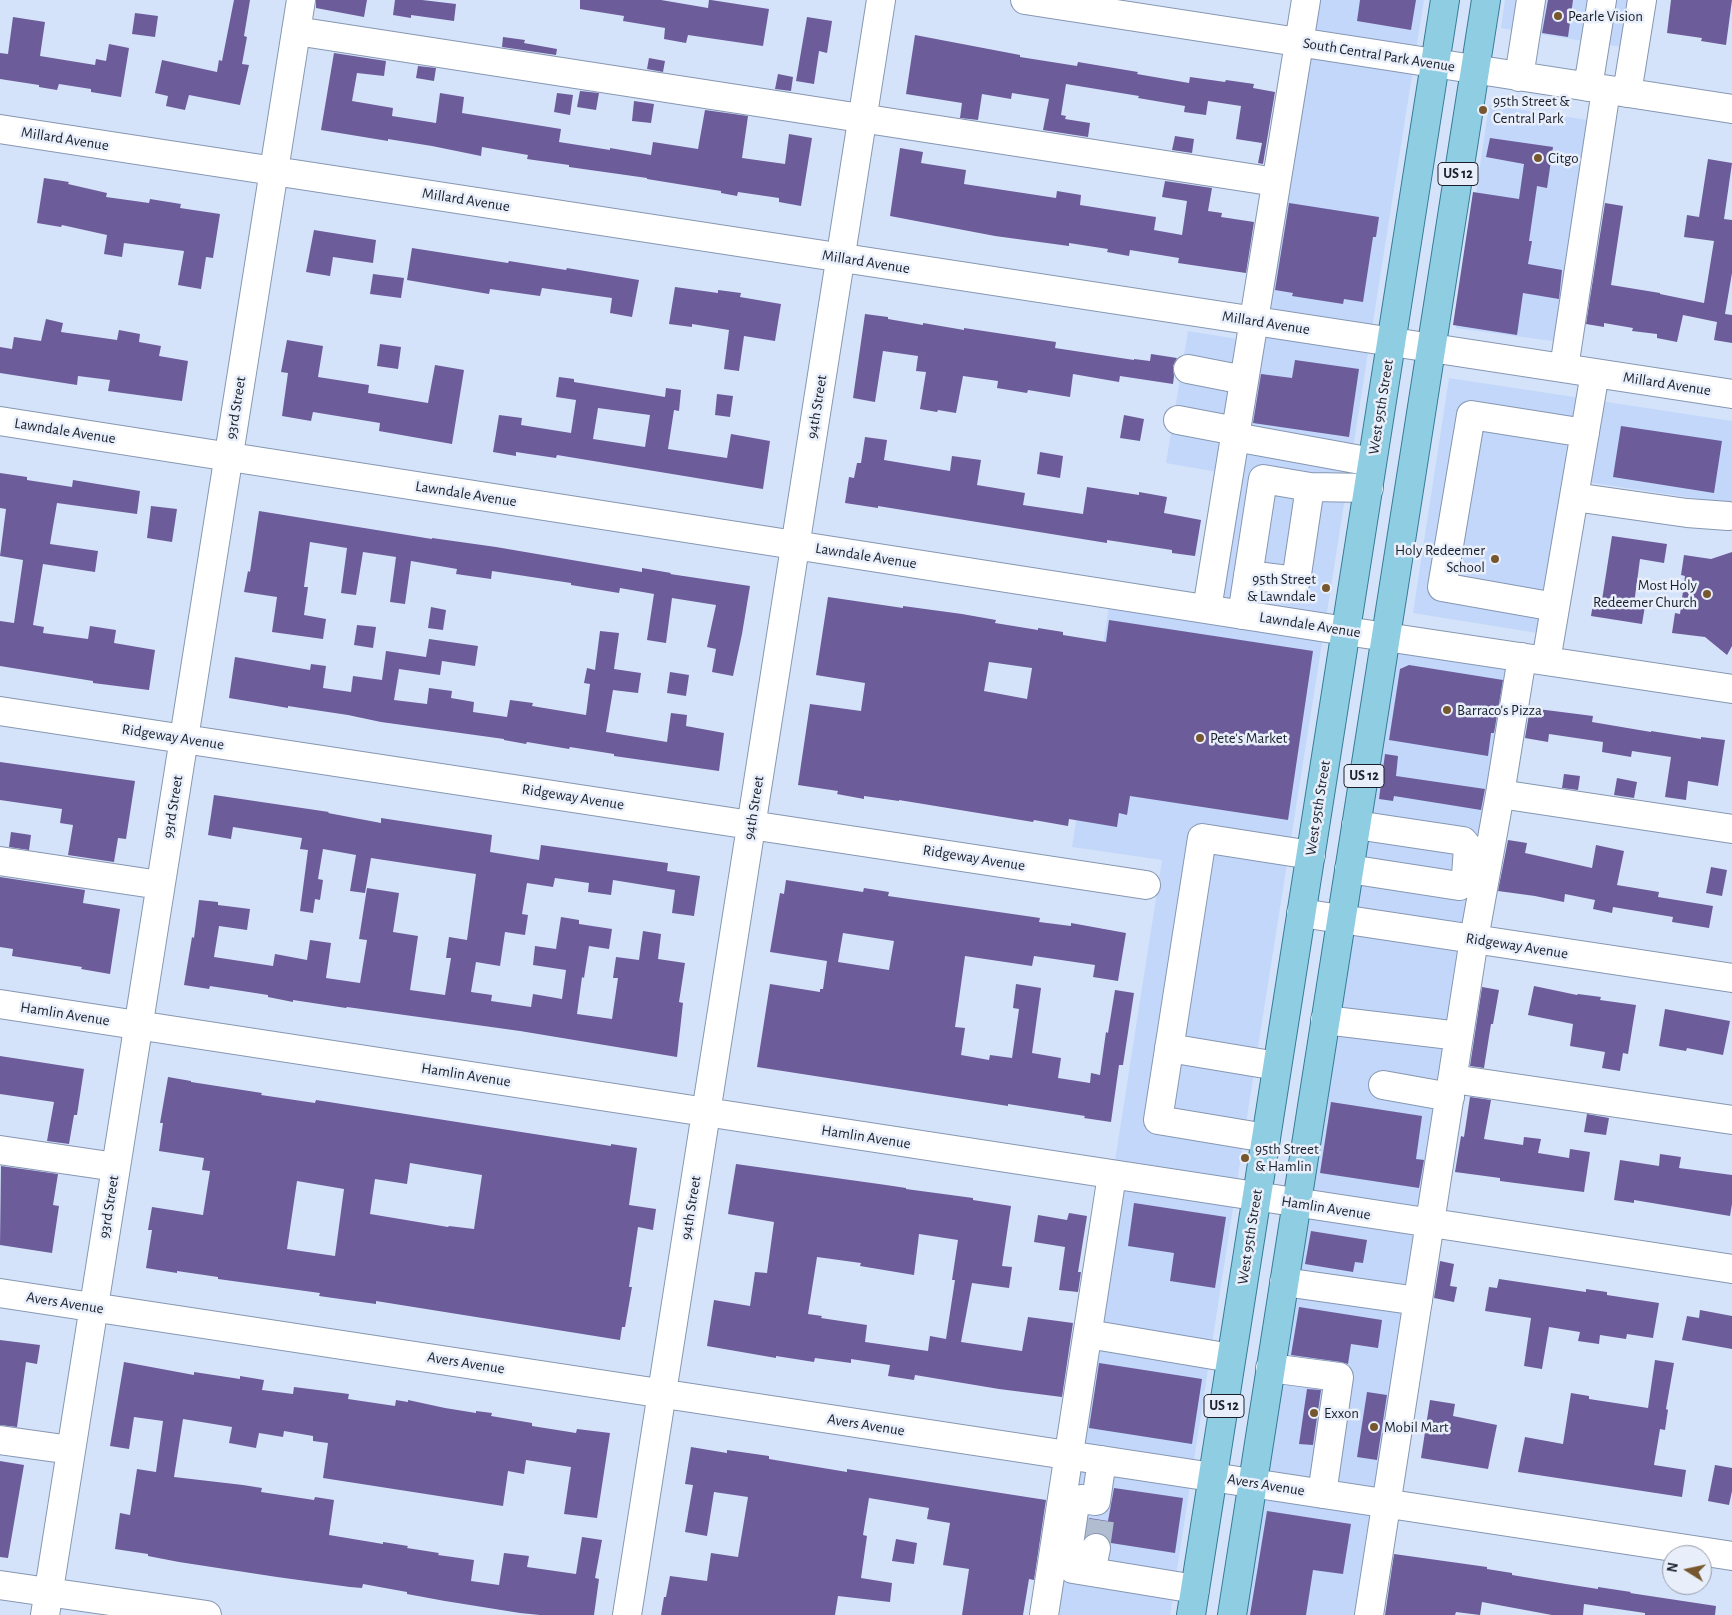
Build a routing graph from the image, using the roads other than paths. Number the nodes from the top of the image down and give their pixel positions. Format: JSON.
{"nodes":[{"id":1,"x":301,"y":0,"type":"edge"},
{"id":2,"x":882,"y":0,"type":"edge"},
{"id":3,"x":1025,"y":0,"type":"edge"},
{"id":4,"x":1306,"y":0,"type":"edge"},
{"id":5,"x":1445,"y":0,"type":"edge"},
{"id":6,"x":1486,"y":0,"type":"edge"},
{"id":7,"x":1531,"y":0,"type":"edge"},
{"id":8,"x":1602,"y":0,"type":"edge"},
{"id":9,"x":1642,"y":0,"type":"edge"},
{"id":10,"x":296,"y":31,"type":"junction"},
{"id":11,"x":1299,"y":43,"type":"junction"},
{"id":12,"x":1435,"y":64,"type":"junction"},
{"id":13,"x":1475,"y":70,"type":"junction"},
{"id":14,"x":1519,"y":77,"type":"junction"},
{"id":15,"x":1607,"y":90,"type":"junction"},
{"id":16,"x":1732,"y":109,"type":"edge"},
{"id":17,"x":863,"y":117,"type":"junction"},
{"id":18,"x":0,"y":129,"type":"edge"},
{"id":19,"x":274,"y":171,"type":"junction"},
{"id":20,"x":1276,"y":182,"type":"junction"},
{"id":21,"x":841,"y":258,"type":"junction"},
{"id":22,"x":1254,"y":321,"type":"junction"},
{"id":23,"x":1391,"y":342,"type":"junction"},
{"id":24,"x":1431,"y":348,"type":"junction"},
{"id":25,"x":1564,"y":368,"type":"junction"},
{"id":26,"x":1188,"y":369,"type":"dead end"},
{"id":27,"x":1594,"y":373,"type":"junction"},
{"id":28,"x":1244,"y":380,"type":"junction"},
{"id":29,"x":1732,"y":394,"type":"edge"},
{"id":30,"x":1178,"y":420,"type":"dead end"},
{"id":31,"x":0,"y":421,"type":"edge"},
{"id":32,"x":1585,"y":433,"type":"junction"},
{"id":33,"x":1235,"y":434,"type":"junction"},
{"id":34,"x":229,"y":457,"type":"junction"},
{"id":35,"x":1229,"y":474,"type":"junction"},
{"id":36,"x":1370,"y":475,"type":"junction"},
{"id":37,"x":1263,"y":479,"type":"junction"},
{"id":38,"x":1310,"y":487,"type":"junction"},
{"id":39,"x":1574,"y":498,"type":"junction"},
{"id":40,"x":1728,"y":516,"type":"dead end"},
{"id":41,"x":796,"y":545,"type":"junction"},
{"id":42,"x":1248,"y":575,"type":"junction"},
{"id":43,"x":1555,"y":607,"type":"junction"},
{"id":44,"x":1207,"y":609,"type":"junction"},
{"id":45,"x":1242,"y":614,"type":"junction"},
{"id":46,"x":1346,"y":631,"type":"junction"},
{"id":47,"x":1386,"y":637,"type":"junction"},
{"id":48,"x":1534,"y":659,"type":"junction"},
{"id":49,"x":1732,"y":689,"type":"edge"},
{"id":50,"x":0,"y":711,"type":"edge"},
{"id":51,"x":184,"y":738,"type":"junction"},
{"id":52,"x":1500,"y":794,"type":"junction"},
{"id":53,"x":752,"y":824,"type":"junction"},
{"id":54,"x":1356,"y":825,"type":"junction"},
{"id":55,"x":1732,"y":829,"type":"edge"},
{"id":56,"x":1311,"y":855,"type":"junction"},
{"id":57,"x":0,"y":860,"type":"edge"},
{"id":58,"x":1349,"y":869,"type":"junction"},
{"id":59,"x":160,"y":885,"type":"junction"},
{"id":60,"x":1146,"y":885,"type":"dead end"},
{"id":61,"x":1302,"y":913,"type":"junction"},
{"id":62,"x":1341,"y":919,"type":"junction"},
{"id":63,"x":1474,"y":939,"type":"junction"},
{"id":64,"x":1732,"y":978,"type":"edge"},
{"id":65,"x":0,"y":1004,"type":"edge"},
{"id":66,"x":1325,"y":1020,"type":"junction"},
{"id":67,"x":138,"y":1025,"type":"junction"},
{"id":68,"x":1459,"y":1036,"type":"junction"},
{"id":69,"x":1169,"y":1048,"type":"junction"},
{"id":70,"x":1278,"y":1066,"type":"junction"},
{"id":71,"x":1382,"y":1085,"type":"dead end"},
{"id":72,"x":1451,"y":1088,"type":"junction"},
{"id":73,"x":706,"y":1112,"type":"junction"},
{"id":74,"x":1732,"y":1120,"type":"edge"},
{"id":75,"x":1266,"y":1138,"type":"junction"},
{"id":76,"x":0,"y":1150,"type":"edge"},
{"id":77,"x":116,"y":1168,"type":"junction"},
{"id":78,"x":1112,"y":1175,"type":"junction"},
{"id":79,"x":1257,"y":1197,"type":"junction"},
{"id":80,"x":1296,"y":1203,"type":"junction"},
{"id":81,"x":1430,"y":1223,"type":"junction"},
{"id":82,"x":1732,"y":1269,"type":"edge"},
{"id":83,"x":1284,"y":1282,"type":"junction"},
{"id":84,"x":0,"y":1293,"type":"edge"},
{"id":85,"x":1418,"y":1301,"type":"junction"},
{"id":86,"x":93,"y":1307,"type":"junction"},
{"id":87,"x":1088,"y":1334,"type":"junction"},
{"id":88,"x":1231,"y":1358,"type":"junction"},
{"id":89,"x":1270,"y":1368,"type":"junction"},
{"id":90,"x":662,"y":1393,"type":"junction"},
{"id":91,"x":0,"y":1440,"type":"edge"},
{"id":92,"x":71,"y":1450,"type":"junction"},
{"id":93,"x":1069,"y":1456,"type":"junction"},
{"id":94,"x":1102,"y":1460,"type":"junction"},
{"id":95,"x":1212,"y":1477,"type":"junction"},
{"id":96,"x":1252,"y":1483,"type":"junction"},
{"id":97,"x":1322,"y":1494,"type":"junction"},
{"id":98,"x":1386,"y":1503,"type":"junction"},
{"id":99,"x":1732,"y":1556,"type":"edge"},
{"id":100,"x":0,"y":1584,"type":"edge"},
{"id":101,"x":1195,"y":1588,"type":"junction"},
{"id":102,"x":46,"y":1603,"type":"edge"},
{"id":103,"x":207,"y":1615,"type":"edge"},
{"id":104,"x":627,"y":1615,"type":"edge"},
{"id":105,"x":1044,"y":1615,"type":"edge"},
{"id":106,"x":1191,"y":1615,"type":"edge"},
{"id":107,"x":1232,"y":1615,"type":"edge"},
{"id":108,"x":1369,"y":1615,"type":"edge"}],
"edges":[{"from":1,"to":10,"type":"street","name":"93rd Street"},
{"from":2,"to":17,"type":"street","name":"94th Street"},
{"from":3,"to":11,"type":"street","name":"South Central Park Avenue"},
{"from":4,"to":11,"type":"street"},
{"from":5,"to":12,"type":"main road","name":"West 95th Street","number":"US 12"},
{"from":6,"to":13,"type":"main road","number":"US 12"},
{"from":7,"to":14,"type":"street"},
{"from":8,"to":15,"type":"street"},
{"from":9,"to":15,"type":"street"},
{"from":10,"to":17,"type":"street"},
{"from":10,"to":19,"type":"street","name":"93rd Street"},
{"from":11,"to":12,"type":"street","name":"South Central Park Avenue"},
{"from":11,"to":20,"type":"street"},
{"from":12,"to":13,"type":"street","name":"South Central Park Avenue"},
{"from":12,"to":23,"type":"main road","name":"West 95th Street","number":"US 12"},
{"from":13,"to":14,"type":"street","name":"South Central Park Avenue"},
{"from":13,"to":24,"type":"main road","number":"US 12"},
{"from":14,"to":15,"type":"street","name":"South Central Park Avenue"},
{"from":15,"to":16,"type":"street","name":"South Central Park Avenue"},
{"from":15,"to":25,"type":"street"},
{"from":17,"to":20,"type":"street"},
{"from":17,"to":21,"type":"street","name":"94th Street"},
{"from":18,"to":19,"type":"street","name":"Millard Avenue"},
{"from":19,"to":21,"type":"street","name":"Millard Avenue"},
{"from":19,"to":34,"type":"street","name":"93rd Street"},
{"from":20,"to":22,"type":"street"},
{"from":21,"to":22,"type":"street","name":"Millard Avenue"},
{"from":21,"to":41,"type":"street","name":"94th Street"},
{"from":22,"to":23,"type":"street","name":"Millard Avenue"},
{"from":22,"to":28,"type":"street"},
{"from":23,"to":24,"type":"street","name":"Millard Avenue"},
{"from":23,"to":36,"type":"main road","name":"West 95th Street","number":"US 12"},
{"from":24,"to":25,"type":"street","name":"Millard Avenue"},
{"from":24,"to":47,"type":"main road","number":"US 12"},
{"from":25,"to":27,"type":"street","name":"Millard Avenue"},
{"from":26,"to":28,"type":"street"},
{"from":27,"to":29,"type":"street","name":"Millard Avenue"},
{"from":27,"to":32,"type":"street"},
{"from":28,"to":33,"type":"street"},
{"from":30,"to":33,"type":"street"},
{"from":31,"to":34,"type":"street","name":"Lawndale Avenue"},
{"from":32,"to":39,"type":"street"},
{"from":32,"to":43,"type":"street"},
{"from":33,"to":35,"type":"street"},
{"from":33,"to":36,"type":"street"},
{"from":34,"to":41,"type":"street","name":"Lawndale Avenue"},
{"from":34,"to":51,"type":"street","name":"93rd Street"},
{"from":35,"to":37,"type":"street"},
{"from":35,"to":44,"type":"street"},
{"from":36,"to":38,"type":"street"},
{"from":36,"to":46,"type":"main road","name":"West 95th Street","number":"US 12"},
{"from":37,"to":38,"type":"street"},
{"from":37,"to":42,"type":"street"},
{"from":38,"to":42,"type":"street"},
{"from":39,"to":40,"type":"street"},
{"from":39,"to":43,"type":"street"},
{"from":41,"to":44,"type":"street","name":"Lawndale Avenue"},
{"from":41,"to":53,"type":"street","name":"94th Street"},
{"from":42,"to":45,"type":"street"},
{"from":43,"to":48,"type":"street"},
{"from":44,"to":45,"type":"street","name":"Lawndale Avenue"},
{"from":45,"to":46,"type":"street","name":"Lawndale Avenue"},
{"from":46,"to":47,"type":"street","name":"Lawndale Avenue"},
{"from":46,"to":56,"type":"main road","name":"West 95th Street","number":"US 12"},
{"from":47,"to":48,"type":"street","name":"Lawndale Avenue"},
{"from":47,"to":54,"type":"main road","number":"US 12"},
{"from":48,"to":49,"type":"street","name":"Lawndale Avenue"},
{"from":48,"to":52,"type":"street"},
{"from":50,"to":51,"type":"street","name":"Ridgeway Avenue"},
{"from":51,"to":53,"type":"street","name":"Ridgeway Avenue"},
{"from":51,"to":59,"type":"street","name":"93rd Street"},
{"from":52,"to":55,"type":"street"},
{"from":52,"to":63,"type":"street"},
{"from":53,"to":60,"type":"street","name":"Ridgeway Avenue"},
{"from":53,"to":73,"type":"street","name":"94th Street"},
{"from":54,"to":58,"type":"main road","number":"US 12"},
{"from":54,"to":58,"type":"street"},
{"from":56,"to":61,"type":"main road","name":"West 95th Street","number":"US 12"},
{"from":56,"to":69,"type":"street"},
{"from":57,"to":59,"type":"street"},
{"from":58,"to":62,"type":"main road","number":"US 12"},
{"from":59,"to":67,"type":"street","name":"93rd Street"},
{"from":61,"to":62,"type":"street","name":"Ridgeway Avenue"},
{"from":61,"to":70,"type":"main road","name":"West 95th Street","number":"US 12"},
{"from":62,"to":63,"type":"street","name":"Ridgeway Avenue"},
{"from":62,"to":66,"type":"main road","number":"US 12"},
{"from":63,"to":64,"type":"street","name":"Ridgeway Avenue"},
{"from":63,"to":68,"type":"street"},
{"from":65,"to":67,"type":"street","name":"Hamlin Avenue"},
{"from":66,"to":68,"type":"street"},
{"from":66,"to":80,"type":"main road","number":"US 12"},
{"from":67,"to":73,"type":"street","name":"Hamlin Avenue"},
{"from":67,"to":77,"type":"street","name":"93rd Street"},
{"from":68,"to":72,"type":"street"},
{"from":69,"to":70,"type":"street"},
{"from":69,"to":75,"type":"street"},
{"from":70,"to":75,"type":"main road","name":"West 95th Street","number":"US 12"},
{"from":71,"to":72,"type":"street"},
{"from":72,"to":74,"type":"street"},
{"from":72,"to":81,"type":"street"},
{"from":73,"to":78,"type":"street","name":"Hamlin Avenue"},
{"from":73,"to":90,"type":"street","name":"94th Street"},
{"from":75,"to":79,"type":"main road","name":"West 95th Street","number":"US 12"},
{"from":76,"to":77,"type":"street"},
{"from":77,"to":86,"type":"street","name":"93rd Street"},
{"from":78,"to":79,"type":"street","name":"Hamlin Avenue"},
{"from":78,"to":87,"type":"street"},
{"from":79,"to":80,"type":"street","name":"Hamlin Avenue"},
{"from":79,"to":88,"type":"main road","name":"West 95th Street","number":"US 12"},
{"from":80,"to":81,"type":"street","name":"Hamlin Avenue"},
{"from":80,"to":83,"type":"main road","number":"US 12"},
{"from":81,"to":82,"type":"street","name":"Hamlin Avenue"},
{"from":81,"to":85,"type":"street"},
{"from":83,"to":85,"type":"street"},
{"from":83,"to":89,"type":"main road","number":"US 12"},
{"from":84,"to":86,"type":"street","name":"Avers Avenue"},
{"from":85,"to":98,"type":"street"},
{"from":86,"to":90,"type":"street","name":"Avers Avenue"},
{"from":86,"to":92,"type":"street","name":"93rd Street"},
{"from":87,"to":88,"type":"street"},
{"from":87,"to":93,"type":"street"},
{"from":88,"to":95,"type":"main road","name":"West 95th Street","number":"US 12"},
{"from":89,"to":96,"type":"main road","number":"US 12"},
{"from":89,"to":97,"type":"street"},
{"from":90,"to":93,"type":"street","name":"Avers Avenue"},
{"from":90,"to":104,"type":"street","name":"94th Street"},
{"from":91,"to":92,"type":"street"},
{"from":92,"to":102,"type":"street","name":"93rd Street"},
{"from":93,"to":94,"type":"street","name":"Avers Avenue"},
{"from":93,"to":105,"type":"street"},
{"from":94,"to":95,"type":"street","name":"Avers Avenue"},
{"from":94,"to":101,"type":"street"},
{"from":95,"to":96,"type":"street","name":"Avers Avenue"},
{"from":95,"to":101,"type":"main road","name":"West 95th Street","number":"US 12"},
{"from":96,"to":97,"type":"street","name":"Avers Avenue"},
{"from":96,"to":107,"type":"main road","number":"US 12"},
{"from":97,"to":98,"type":"street","name":"Avers Avenue"},
{"from":98,"to":99,"type":"street","name":"Avers Avenue"},
{"from":98,"to":108,"type":"street"},
{"from":100,"to":102,"type":"street"},
{"from":101,"to":106,"type":"main road","name":"West 95th Street","number":"US 12"},
{"from":102,"to":103,"type":"street"}]}
